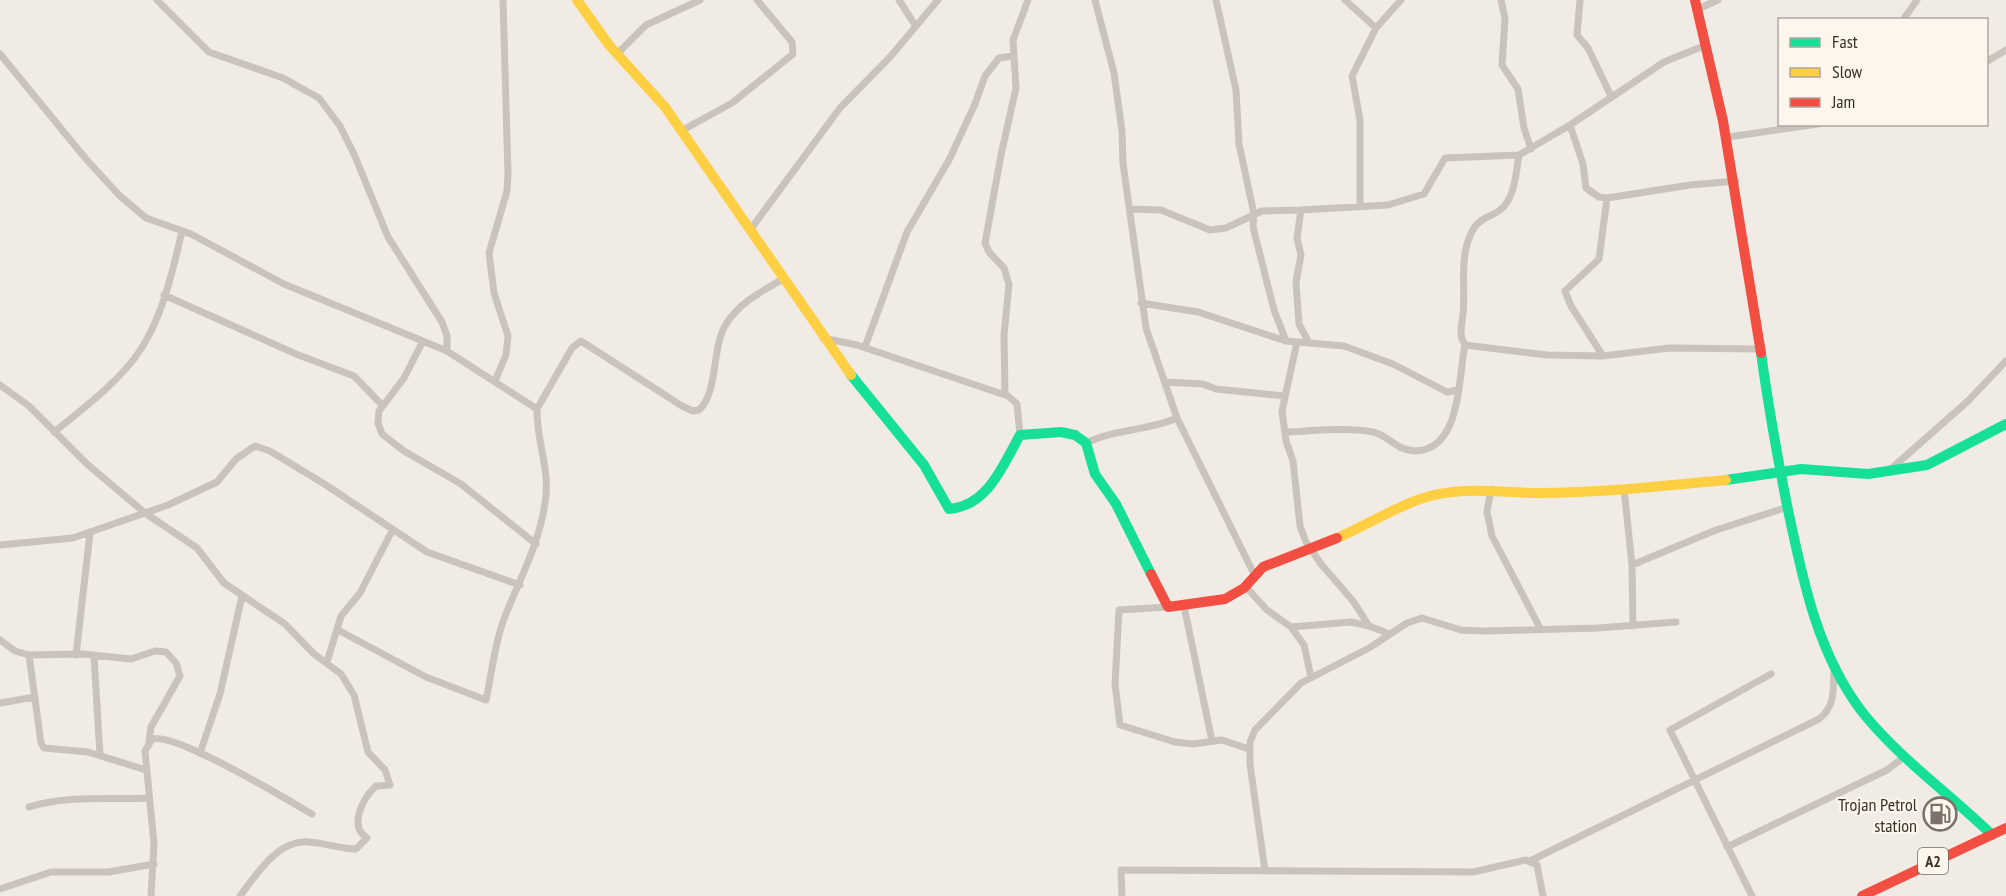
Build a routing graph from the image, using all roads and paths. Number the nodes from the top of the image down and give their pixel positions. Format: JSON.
{"nodes":[{"id":1,"x":157,"y":0,"type":"edge"},
{"id":2,"x":503,"y":0,"type":"edge"},
{"id":3,"x":577,"y":0,"type":"edge"},
{"id":4,"x":700,"y":0,"type":"edge"},
{"id":5,"x":757,"y":0,"type":"edge"},
{"id":6,"x":898,"y":0,"type":"edge"},
{"id":7,"x":938,"y":0,"type":"edge"},
{"id":8,"x":1028,"y":0,"type":"edge"},
{"id":9,"x":1095,"y":0,"type":"edge"},
{"id":10,"x":1216,"y":0,"type":"edge"},
{"id":11,"x":1345,"y":0,"type":"edge"},
{"id":12,"x":1401,"y":0,"type":"edge"},
{"id":13,"x":1501,"y":0,"type":"edge"},
{"id":14,"x":1580,"y":0,"type":"edge"},
{"id":15,"x":1718,"y":0,"type":"edge"},
{"id":16,"x":1917,"y":0,"type":"edge"},
{"id":17,"x":1696,"y":5,"type":"edge"},
{"id":18,"x":1904,"y":18,"type":"edge"},
{"id":19,"x":915,"y":25,"type":"junction"},
{"id":20,"x":1376,"y":28,"type":"junction"},
{"id":21,"x":1706,"y":45,"type":"junction"},
{"id":22,"x":2006,"y":50,"type":"edge"},
{"id":23,"x":0,"y":54,"type":"edge"},
{"id":24,"x":617,"y":54,"type":"junction"},
{"id":25,"x":1014,"y":56,"type":"junction"},
{"id":26,"x":1988,"y":62,"type":"edge"},
{"id":27,"x":1611,"y":96,"type":"junction"},
{"id":28,"x":1569,"y":125,"type":"junction"},
{"id":29,"x":1804,"y":126,"type":"edge"},
{"id":30,"x":681,"y":131,"type":"junction"},
{"id":31,"x":1728,"y":137,"type":"junction"},
{"id":32,"x":1531,"y":149,"type":"junction"},
{"id":33,"x":1519,"y":155,"type":"junction"},
{"id":34,"x":1736,"y":181,"type":"junction"},
{"id":35,"x":1607,"y":198,"type":"junction"},
{"id":36,"x":1360,"y":205,"type":"junction"},
{"id":37,"x":1131,"y":209,"type":"junction"},
{"id":38,"x":1301,"y":210,"type":"junction"},
{"id":39,"x":1254,"y":214,"type":"junction"},
{"id":40,"x":750,"y":230,"type":"junction"},
{"id":41,"x":182,"y":231,"type":"junction"},
{"id":42,"x":783,"y":279,"type":"junction"},
{"id":43,"x":164,"y":295,"type":"junction"},
{"id":44,"x":1141,"y":303,"type":"junction"},
{"id":45,"x":823,"y":338,"type":"junction"},
{"id":46,"x":423,"y":341,"type":"junction"},
{"id":47,"x":1286,"y":341,"type":"junction"},
{"id":48,"x":1308,"y":341,"type":"junction"},
{"id":49,"x":1296,"y":342,"type":"junction"},
{"id":50,"x":1465,"y":345,"type":"junction"},
{"id":51,"x":865,"y":347,"type":"junction"},
{"id":52,"x":1759,"y":349,"type":"junction"},
{"id":53,"x":447,"y":351,"type":"junction"},
{"id":54,"x":1603,"y":356,"type":"junction"},
{"id":55,"x":2006,"y":361,"type":"edge"},
{"id":56,"x":495,"y":381,"type":"junction"},
{"id":57,"x":1165,"y":382,"type":"junction"},
{"id":58,"x":0,"y":385,"type":"edge"},
{"id":59,"x":1458,"y":390,"type":"junction"},
{"id":60,"x":1005,"y":395,"type":"junction"},
{"id":61,"x":1285,"y":396,"type":"junction"},
{"id":62,"x":382,"y":405,"type":"junction"},
{"id":63,"x":537,"y":409,"type":"junction"},
{"id":64,"x":1177,"y":418,"type":"junction"},
{"id":65,"x":2006,"y":424,"type":"edge"},
{"id":66,"x":54,"y":432,"type":"junction"},
{"id":67,"x":1285,"y":432,"type":"junction"},
{"id":68,"x":1020,"y":435,"type":"junction"},
{"id":69,"x":1086,"y":443,"type":"junction"},
{"id":70,"x":1892,"y":468,"type":"junction"},
{"id":71,"x":1781,"y":473,"type":"junction"},
{"id":72,"x":1491,"y":489,"type":"junction"},
{"id":73,"x":1624,"y":489,"type":"junction"},
{"id":74,"x":1788,"y":507,"type":"junction"},
{"id":75,"x":145,"y":513,"type":"junction"},
{"id":76,"x":393,"y":529,"type":"junction"},
{"id":77,"x":90,"y":533,"type":"junction"},
{"id":78,"x":536,"y":544,"type":"junction"},
{"id":79,"x":0,"y":545,"type":"edge"},
{"id":80,"x":1310,"y":547,"type":"junction"},
{"id":81,"x":1632,"y":565,"type":"junction"},
{"id":82,"x":1253,"y":572,"type":"junction"},
{"id":83,"x":520,"y":585,"type":"junction"},
{"id":84,"x":1246,"y":587,"type":"junction"},
{"id":85,"x":242,"y":596,"type":"junction"},
{"id":86,"x":1184,"y":606,"type":"junction"},
{"id":87,"x":1168,"y":607,"type":"junction"},
{"id":88,"x":1676,"y":622,"type":"dead end"},
{"id":89,"x":1369,"y":626,"type":"junction"},
{"id":90,"x":1633,"y":626,"type":"junction"},
{"id":91,"x":1291,"y":627,"type":"junction"},
{"id":92,"x":1540,"y":628,"type":"junction"},
{"id":93,"x":338,"y":630,"type":"junction"},
{"id":94,"x":1390,"y":634,"type":"junction"},
{"id":95,"x":0,"y":640,"type":"edge"},
{"id":96,"x":29,"y":655,"type":"junction"},
{"id":97,"x":76,"y":655,"type":"junction"},
{"id":98,"x":94,"y":656,"type":"junction"},
{"id":99,"x":327,"y":662,"type":"junction"},
{"id":100,"x":1834,"y":668,"type":"junction"},
{"id":101,"x":1771,"y":675,"type":"dead end"},
{"id":102,"x":1311,"y":677,"type":"junction"},
{"id":103,"x":35,"y":697,"type":"junction"},
{"id":104,"x":0,"y":703,"type":"edge"},
{"id":105,"x":1212,"y":741,"type":"junction"},
{"id":106,"x":149,"y":742,"type":"junction"},
{"id":107,"x":1249,"y":749,"type":"junction"},
{"id":108,"x":200,"y":753,"type":"junction"},
{"id":109,"x":100,"y":755,"type":"junction"},
{"id":110,"x":1904,"y":757,"type":"junction"},
{"id":111,"x":146,"y":770,"type":"junction"},
{"id":112,"x":1694,"y":779,"type":"junction"},
{"id":113,"x":149,"y":798,"type":"junction"},
{"id":114,"x":29,"y":807,"type":"dead end"},
{"id":115,"x":312,"y":814,"type":"dead end"},
{"id":116,"x":2006,"y":828,"type":"edge"},
{"id":117,"x":1992,"y":835,"type":"junction"},
{"id":118,"x":1727,"y":847,"type":"junction"},
{"id":119,"x":1532,"y":860,"type":"junction"},
{"id":120,"x":154,"y":864,"type":"junction"},
{"id":121,"x":1265,"y":871,"type":"junction"},
{"id":122,"x":0,"y":889,"type":"edge"},
{"id":123,"x":151,"y":896,"type":"edge"},
{"id":124,"x":240,"y":896,"type":"edge"},
{"id":125,"x":1122,"y":896,"type":"edge"},
{"id":126,"x":1543,"y":896,"type":"edge"},
{"id":127,"x":1752,"y":896,"type":"edge"},
{"id":128,"x":1862,"y":896,"type":"edge"}],
"edges":[{"from":1,"to":53,"type":"street"},
{"from":2,"to":56,"type":"street"},
{"from":3,"to":24,"type":"main road"},
{"from":4,"to":24,"type":"street"},
{"from":5,"to":30,"type":"street"},
{"from":6,"to":19,"type":"street"},
{"from":7,"to":19,"type":"street"},
{"from":8,"to":25,"type":"street"},
{"from":9,"to":37,"type":"street"},
{"from":10,"to":39,"type":"street"},
{"from":11,"to":20,"type":"street"},
{"from":12,"to":20,"type":"street"},
{"from":13,"to":32,"type":"street"},
{"from":14,"to":27,"type":"street"},
{"from":15,"to":17,"type":"street"},
{"from":16,"to":18,"type":"street"},
{"from":17,"to":21,"type":"main road"},
{"from":19,"to":40,"type":"street"},
{"from":20,"to":36,"type":"street"},
{"from":21,"to":27,"type":"street"},
{"from":21,"to":31,"type":"main road"},
{"from":22,"to":26,"type":"street"},
{"from":23,"to":41,"type":"street"},
{"from":24,"to":30,"type":"main road"},
{"from":25,"to":51,"type":"street"},
{"from":25,"to":60,"type":"street"},
{"from":27,"to":28,"type":"street"},
{"from":28,"to":32,"type":"street"},
{"from":28,"to":35,"type":"street"},
{"from":29,"to":31,"type":"street"},
{"from":30,"to":40,"type":"main road"},
{"from":31,"to":34,"type":"main road"},
{"from":32,"to":33,"type":"street"},
{"from":33,"to":36,"type":"street"},
{"from":33,"to":50,"type":"street"},
{"from":34,"to":35,"type":"street"},
{"from":34,"to":52,"type":"main road"},
{"from":35,"to":54,"type":"street"},
{"from":36,"to":38,"type":"street"},
{"from":37,"to":39,"type":"street"},
{"from":37,"to":44,"type":"street"},
{"from":38,"to":39,"type":"street"},
{"from":38,"to":48,"type":"street"},
{"from":39,"to":47,"type":"street"},
{"from":40,"to":42,"type":"main road"},
{"from":41,"to":43,"type":"street"},
{"from":41,"to":46,"type":"street"},
{"from":42,"to":45,"type":"main road"},
{"from":42,"to":63,"type":"street"},
{"from":43,"to":62,"type":"street"},
{"from":43,"to":66,"type":"street"},
{"from":44,"to":47,"type":"street"},
{"from":44,"to":57,"type":"street"},
{"from":45,"to":51,"type":"street"},
{"from":45,"to":68,"type":"main road"},
{"from":46,"to":53,"type":"street"},
{"from":46,"to":62,"type":"street"},
{"from":47,"to":49,"type":"street"},
{"from":48,"to":49,"type":"street"},
{"from":48,"to":59,"type":"street"},
{"from":49,"to":61,"type":"street"},
{"from":50,"to":54,"type":"street"},
{"from":50,"to":59,"type":"street"},
{"from":51,"to":60,"type":"street"},
{"from":52,"to":54,"type":"street"},
{"from":52,"to":71,"type":"main road"},
{"from":53,"to":56,"type":"street"},
{"from":55,"to":70,"type":"street"},
{"from":56,"to":63,"type":"street"},
{"from":57,"to":61,"type":"street"},
{"from":57,"to":64,"type":"street"},
{"from":58,"to":66,"type":"street"},
{"from":59,"to":67,"type":"street"},
{"from":60,"to":68,"type":"street"},
{"from":61,"to":67,"type":"street"},
{"from":62,"to":78,"type":"street"},
{"from":63,"to":78,"type":"street"},
{"from":64,"to":69,"type":"street"},
{"from":64,"to":82,"type":"street"},
{"from":65,"to":70,"type":"main road"},
{"from":66,"to":75,"type":"street"},
{"from":67,"to":80,"type":"street"},
{"from":68,"to":69,"type":"main road"},
{"from":69,"to":87,"type":"main road"},
{"from":70,"to":71,"type":"main road"},
{"from":71,"to":73,"type":"main road"},
{"from":71,"to":74,"type":"main road"},
{"from":72,"to":73,"type":"main road"},
{"from":72,"to":80,"type":"main road"},
{"from":72,"to":92,"type":"street"},
{"from":73,"to":81,"type":"street"},
{"from":74,"to":81,"type":"street"},
{"from":74,"to":100,"type":"main road"},
{"from":75,"to":76,"type":"street"},
{"from":75,"to":77,"type":"street"},
{"from":75,"to":85,"type":"street"},
{"from":76,"to":83,"type":"street"},
{"from":76,"to":93,"type":"street"},
{"from":77,"to":79,"type":"street"},
{"from":77,"to":97,"type":"street"},
{"from":78,"to":83,"type":"street"},
{"from":80,"to":82,"type":"main road"},
{"from":80,"to":89,"type":"street"},
{"from":81,"to":90,"type":"street"},
{"from":82,"to":84,"type":"main road"},
{"from":83,"to":93,"type":"street"},
{"from":84,"to":86,"type":"main road"},
{"from":84,"to":91,"type":"street"},
{"from":85,"to":99,"type":"street"},
{"from":85,"to":108,"type":"street"},
{"from":86,"to":87,"type":"main road"},
{"from":86,"to":105,"type":"street"},
{"from":87,"to":105,"type":"street"},
{"from":88,"to":90,"type":"street"},
{"from":89,"to":91,"type":"street"},
{"from":89,"to":94,"type":"street"},
{"from":90,"to":92,"type":"street"},
{"from":91,"to":102,"type":"street"},
{"from":92,"to":94,"type":"street"},
{"from":93,"to":99,"type":"street"},
{"from":94,"to":102,"type":"street"},
{"from":95,"to":96,"type":"street"},
{"from":96,"to":97,"type":"street"},
{"from":96,"to":103,"type":"street"},
{"from":97,"to":98,"type":"street"},
{"from":98,"to":106,"type":"street"},
{"from":98,"to":109,"type":"street"},
{"from":99,"to":124,"type":"street"},
{"from":100,"to":110,"type":"main road"},
{"from":100,"to":112,"type":"street"},
{"from":101,"to":112,"type":"street"},
{"from":102,"to":107,"type":"street"},
{"from":103,"to":104,"type":"street"},
{"from":103,"to":109,"type":"street"},
{"from":105,"to":107,"type":"street"},
{"from":106,"to":108,"type":"street"},
{"from":106,"to":111,"type":"street"},
{"from":107,"to":121,"type":"street"},
{"from":108,"to":115,"type":"street"},
{"from":109,"to":111,"type":"street"},
{"from":110,"to":117,"type":"main road"},
{"from":110,"to":118,"type":"street"},
{"from":111,"to":113,"type":"street"},
{"from":112,"to":118,"type":"street"},
{"from":112,"to":119,"type":"street"},
{"from":113,"to":114,"type":"street"},
{"from":113,"to":120,"type":"street"},
{"from":116,"to":117,"type":"main road","number":"A2"},
{"from":117,"to":128,"type":"main road","number":"A2"},
{"from":118,"to":127,"type":"street"},
{"from":119,"to":121,"type":"street"},
{"from":119,"to":126,"type":"street"},
{"from":120,"to":122,"type":"street"},
{"from":120,"to":123,"type":"street"},
{"from":121,"to":125,"type":"street"}]}
